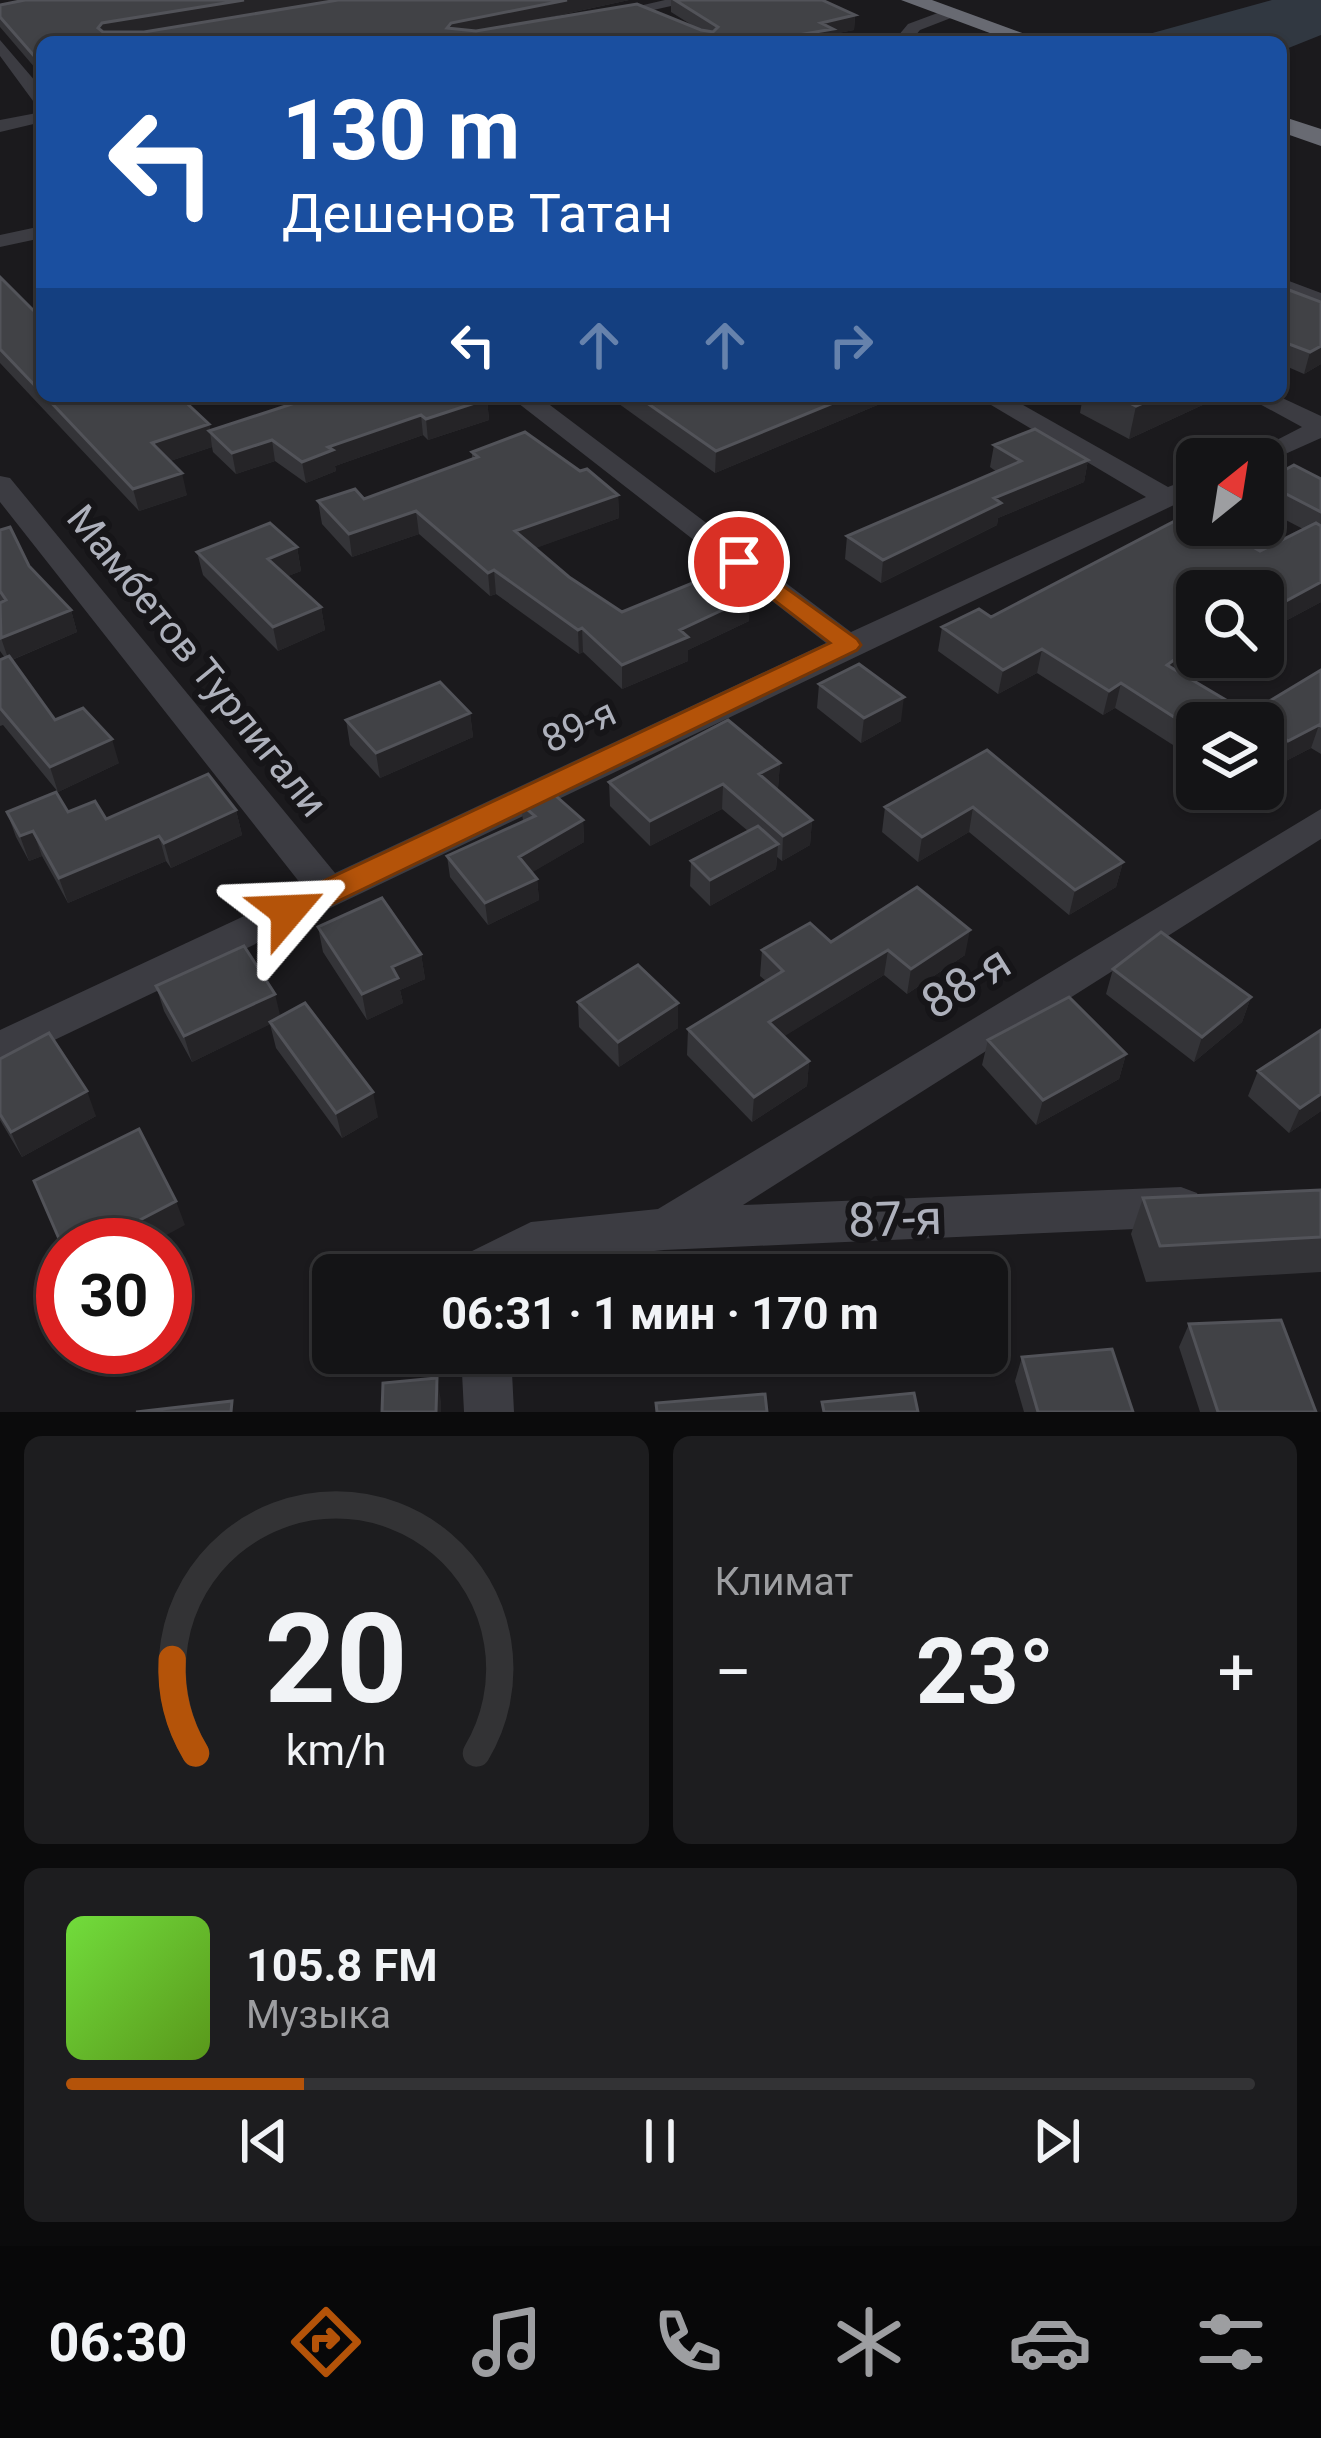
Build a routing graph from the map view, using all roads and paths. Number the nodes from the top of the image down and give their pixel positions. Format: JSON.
{"nodes":[{"id":1,"x":690,"y":0,"type":"edge"},
{"id":2,"x":911,"y":0,"type":"edge"},
{"id":3,"x":637,"y":4,"type":"edge"},
{"id":4,"x":952,"y":13,"type":"junction"},
{"id":5,"x":665,"y":20,"type":"edge"},
{"id":6,"x":576,"y":21,"type":"edge"},
{"id":7,"x":906,"y":36,"type":"edge"},
{"id":8,"x":1019,"y":36,"type":"edge"},
{"id":9,"x":8,"y":53,"type":"edge"},
{"id":10,"x":36,"y":112,"type":"edge"},
{"id":11,"x":36,"y":119,"type":"edge"},
{"id":12,"x":0,"y":126,"type":"edge"},
{"id":13,"x":36,"y":233,"type":"edge"},
{"id":14,"x":0,"y":241,"type":"edge"},
{"id":15,"x":1287,"y":287,"type":"edge"},
{"id":16,"x":1321,"y":301,"type":"edge"},
{"id":17,"x":530,"y":402,"type":"edge"},
{"id":18,"x":1001,"y":402,"type":"edge"},
{"id":19,"x":1270,"y":402,"type":"edge"},
{"id":20,"x":1321,"y":427,"type":"edge"},
{"id":21,"x":1284,"y":444,"type":"edge"},
{"id":22,"x":0,"y":484,"type":"edge"},
{"id":23,"x":1176,"y":488,"type":"edge"},
{"id":24,"x":1176,"y":494,"type":"edge"},
{"id":25,"x":848,"y":645,"type":"junction"},
{"id":26,"x":1321,"y":822,"type":"edge"},
{"id":27,"x":329,"y":892,"type":"junction"},
{"id":28,"x":0,"y":1049,"type":"edge"},
{"id":29,"x":1227,"y":1205,"type":"edge"},
{"id":30,"x":664,"y":1229,"type":"junction"},
{"id":31,"x":511,"y":1254,"type":"edge"},
{"id":32,"x":486,"y":1374,"type":"edge"},
{"id":33,"x":489,"y":1412,"type":"edge"}],
"edges":[{"from":1,"to":3,"type":"street"},
{"from":2,"to":4,"type":"highway"},
{"from":3,"to":5,"type":"street"},
{"from":3,"to":6,"type":"street"},
{"from":4,"to":7,"type":"street"},
{"from":4,"to":8,"type":"highway"},
{"from":9,"to":10,"type":"street"},
{"from":11,"to":12,"type":"street"},
{"from":13,"to":14,"type":"street"},
{"from":15,"to":16,"type":"street"},
{"from":17,"to":25,"type":"street"},
{"from":18,"to":23,"type":"street"},
{"from":19,"to":20,"type":"street"},
{"from":20,"to":21,"type":"street"},
{"from":22,"to":27,"type":"street","name":"Мамбетов Турлигали"},
{"from":24,"to":25,"type":"street","name":"89-я"},
{"from":25,"to":27,"type":"street","name":"89-я"},
{"from":26,"to":30,"type":"street","name":"88-я"},
{"from":27,"to":28,"type":"street","name":"89-я"},
{"from":29,"to":30,"type":"street","name":"87-я"},
{"from":30,"to":31,"type":"street","name":"87-я"},
{"from":32,"to":33,"type":"street"}]}
